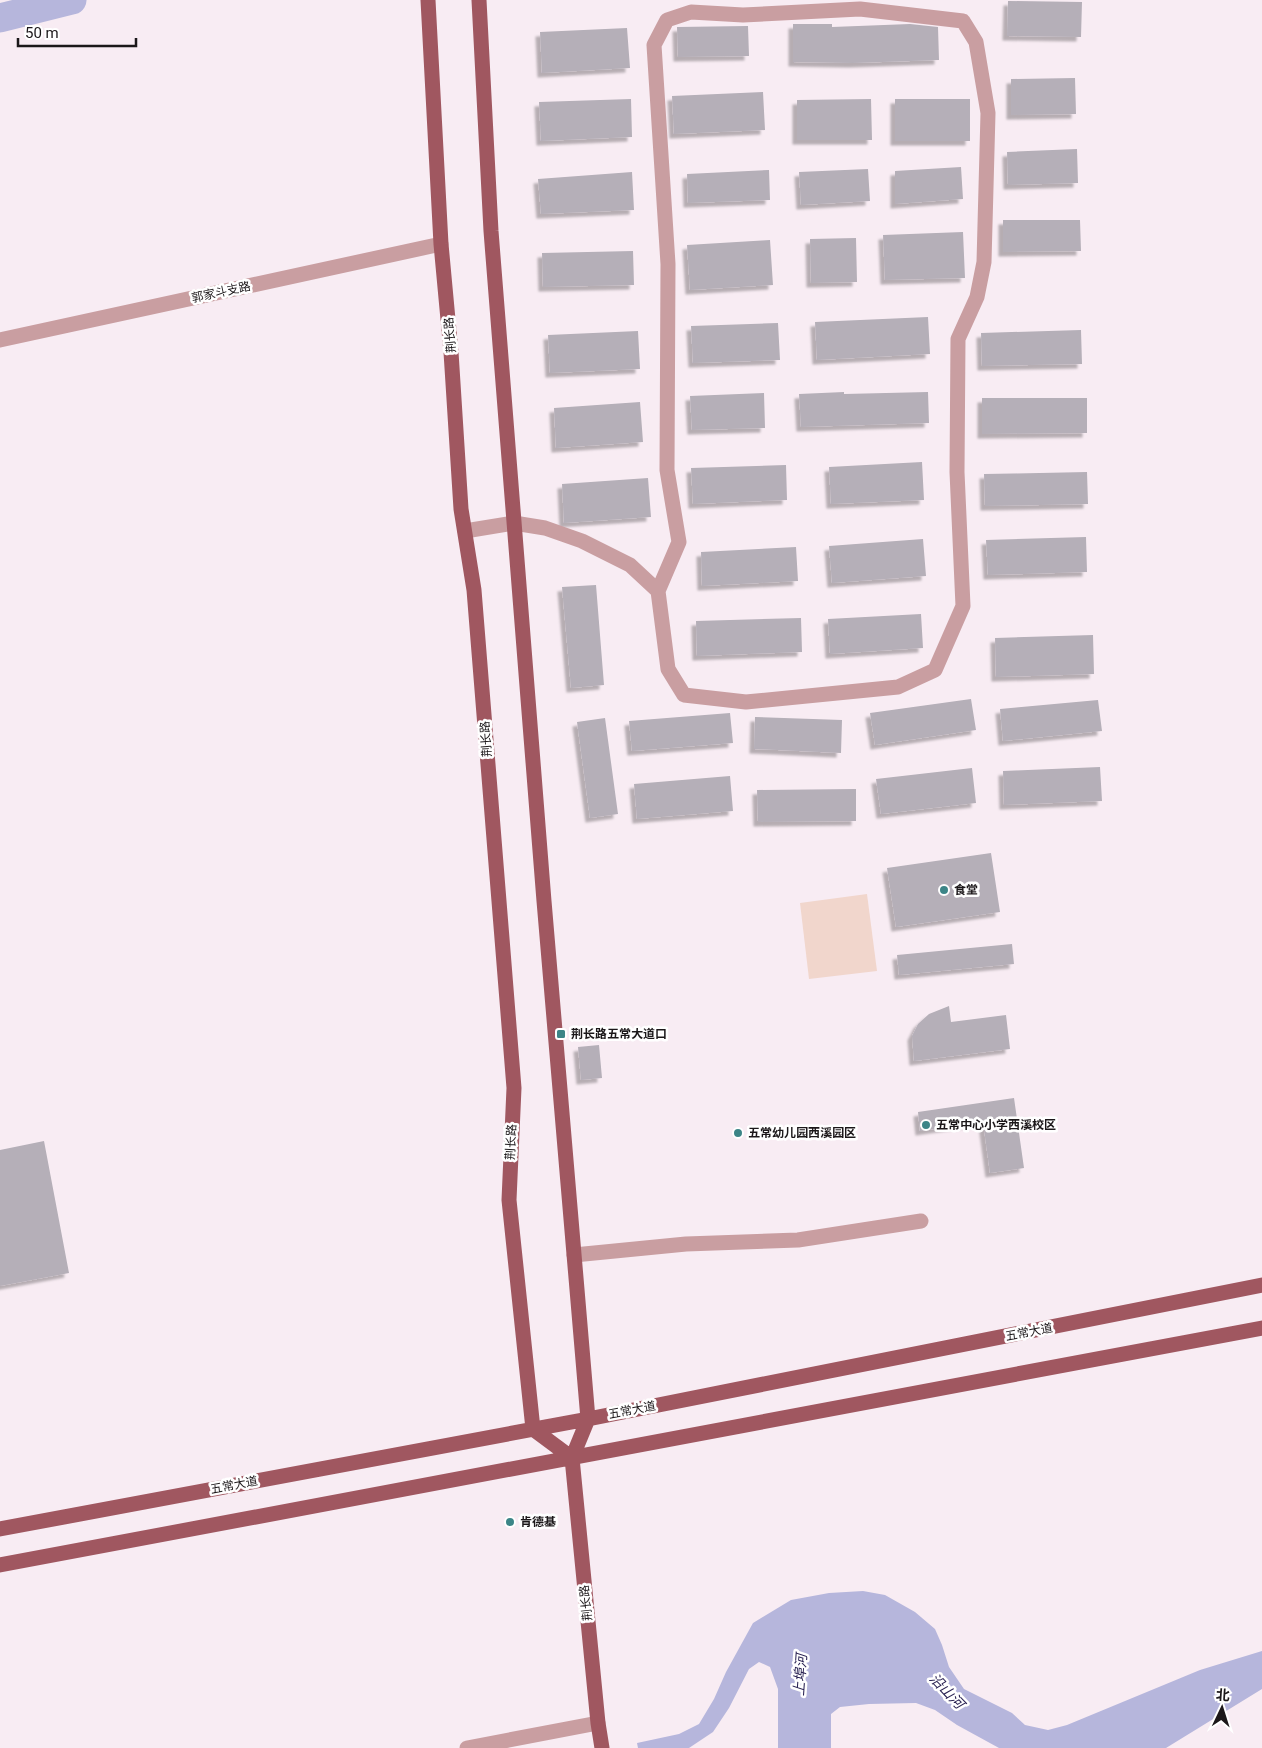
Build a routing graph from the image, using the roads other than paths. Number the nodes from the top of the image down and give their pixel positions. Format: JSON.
{"nodes":[{"id":1,"x":428,"y":0,"type":"edge"},
{"id":2,"x":479,"y":0,"type":"edge"},
{"id":3,"x":441,"y":244,"type":"junction"},
{"id":4,"x":0,"y":340,"type":"edge"},
{"id":5,"x":514,"y":523,"type":"junction"},
{"id":6,"x":465,"y":531,"type":"junction"},
{"id":7,"x":658,"y":591,"type":"junction"},
{"id":8,"x":921,"y":1221,"type":"dead end"},
{"id":9,"x":574,"y":1255,"type":"junction"},
{"id":10,"x":1262,"y":1286,"type":"edge"},
{"id":11,"x":1262,"y":1328,"type":"edge"},
{"id":12,"x":588,"y":1419,"type":"junction"},
{"id":13,"x":533,"y":1429,"type":"junction"},
{"id":14,"x":572,"y":1458,"type":"junction"},
{"id":15,"x":0,"y":1528,"type":"edge"},
{"id":16,"x":0,"y":1565,"type":"edge"},
{"id":17,"x":598,"y":1723,"type":"junction"},
{"id":18,"x":467,"y":1748,"type":"edge"},
{"id":19,"x":602,"y":1748,"type":"edge"}],
"edges":[{"from":1,"to":3,"type":"main road","name":"荆长路"},
{"from":2,"to":5,"type":"main road","name":"荆长路"},
{"from":3,"to":4,"type":"street","name":"郭家斗支路"},
{"from":3,"to":6,"type":"main road","name":"荆长路"},
{"from":5,"to":6,"type":"street"},
{"from":5,"to":7,"type":"street"},
{"from":5,"to":9,"type":"main road","name":"荆长路"},
{"from":6,"to":13,"type":"main road","name":"荆长路"},
{"from":7,"to":7,"type":"street"},
{"from":8,"to":9,"type":"street"},
{"from":9,"to":12,"type":"main road","name":"荆长路"},
{"from":10,"to":12,"type":"main road","name":"五常大道"},
{"from":11,"to":14,"type":"main road"},
{"from":12,"to":13,"type":"main road","name":"五常大道"},
{"from":12,"to":14,"type":"main road","name":"荆长路"},
{"from":13,"to":14,"type":"main road"},
{"from":13,"to":15,"type":"main road","name":"五常大道"},
{"from":14,"to":16,"type":"main road"},
{"from":14,"to":17,"type":"main road","name":"荆长路"},
{"from":17,"to":18,"type":"street"},
{"from":17,"to":19,"type":"main road","name":"荆长路"}]}
